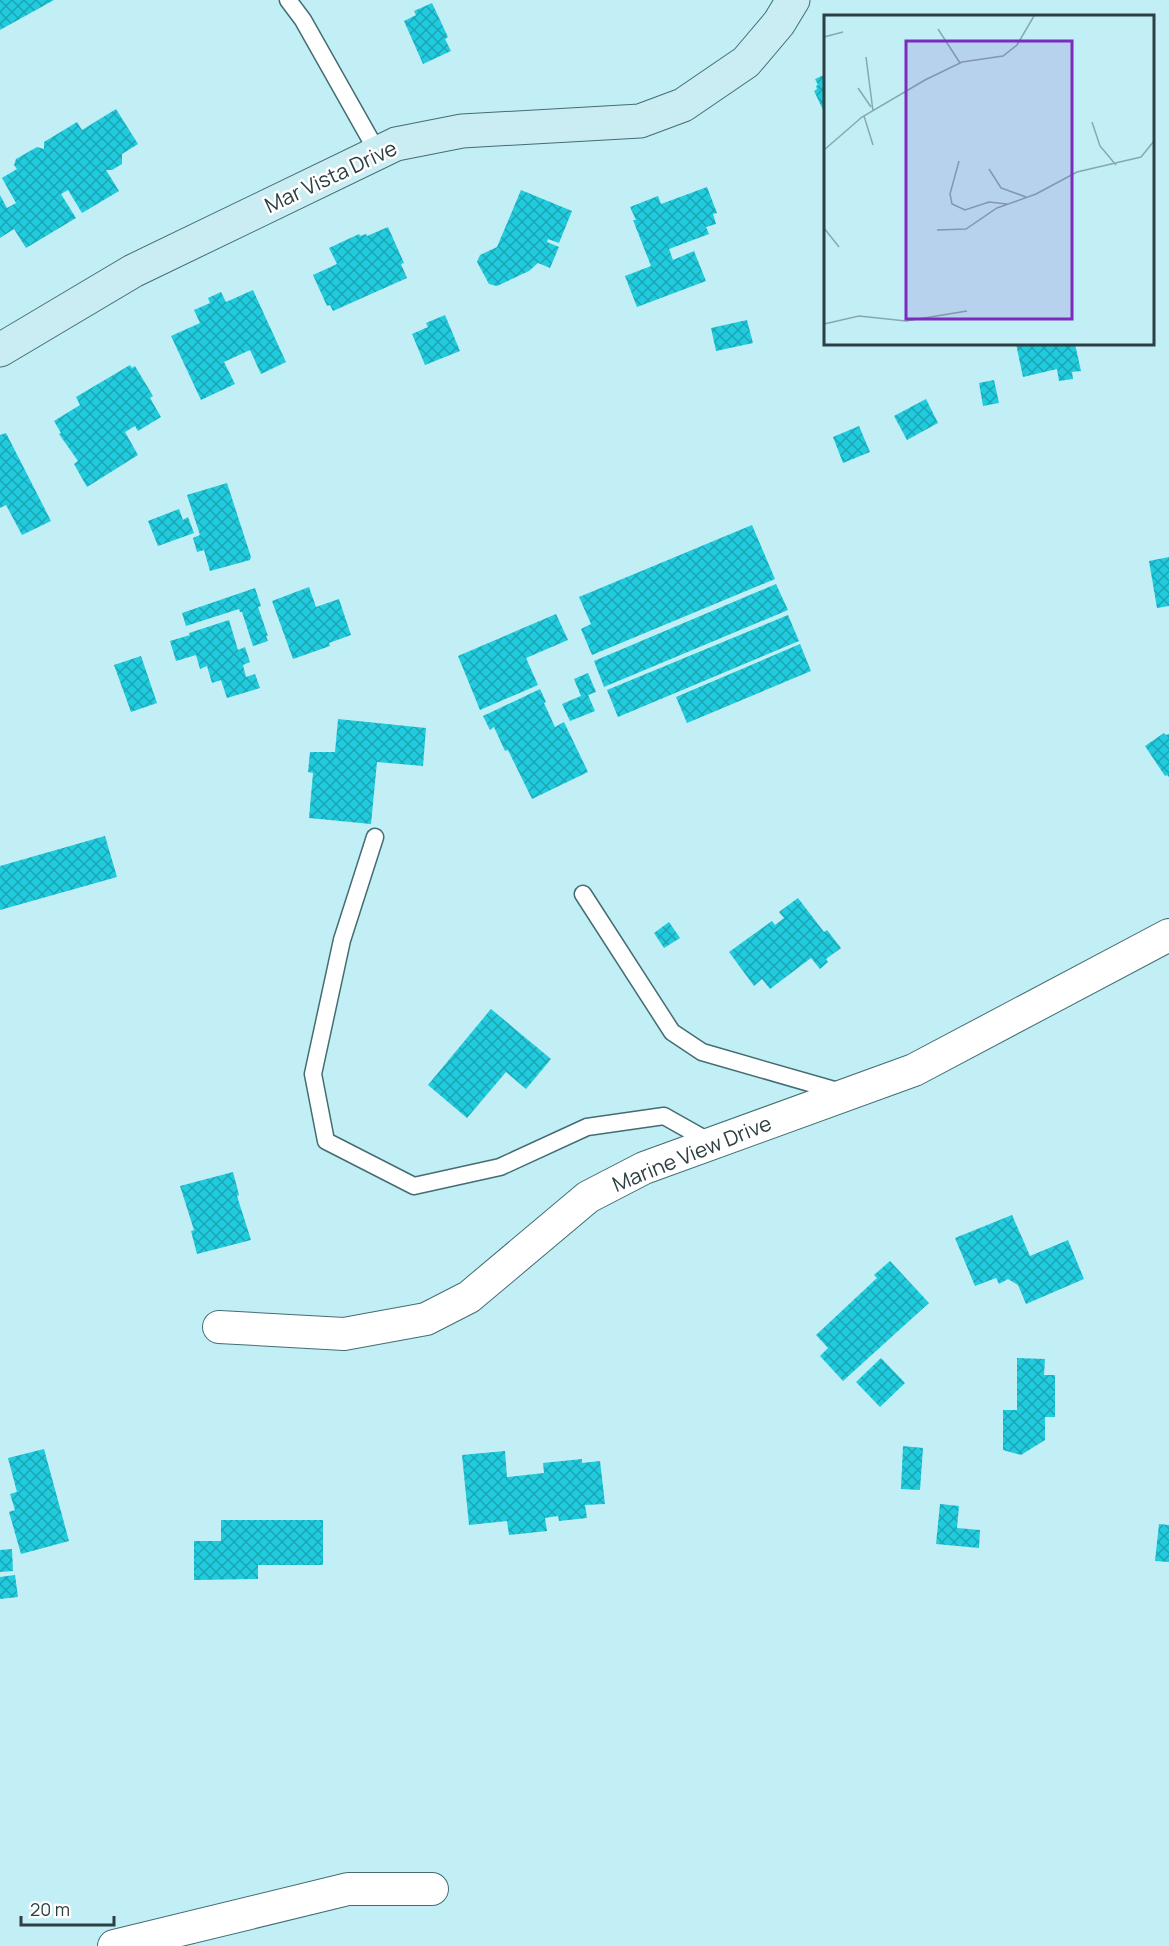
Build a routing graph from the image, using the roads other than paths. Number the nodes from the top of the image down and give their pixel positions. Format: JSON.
{"nodes":[{"id":1,"x":288,"y":0,"type":"edge"},
{"id":2,"x":793,"y":0,"type":"edge"},
{"id":3,"x":378,"y":153,"type":"junction"},
{"id":4,"x":0,"y":350,"type":"edge"},
{"id":5,"x":375,"y":837,"type":"dead end"},
{"id":6,"x":583,"y":894,"type":"dead end"},
{"id":7,"x":1169,"y":935,"type":"edge"},
{"id":8,"x":847,"y":1094,"type":"junction"},
{"id":9,"x":712,"y":1143,"type":"junction"},
{"id":10,"x":219,"y":1327,"type":"dead end"},
{"id":11,"x":432,"y":1889,"type":"dead end"},
{"id":12,"x":114,"y":1946,"type":"edge"}],
"edges":[{"from":1,"to":3,"type":"lane"},
{"from":2,"to":3,"type":"street","name":"Mar Vista Drive"},
{"from":3,"to":4,"type":"street","name":"Mar Vista Drive"},
{"from":5,"to":9,"type":"lane"},
{"from":6,"to":8,"type":"lane"},
{"from":7,"to":8,"type":"street","name":"Marine View Drive"},
{"from":8,"to":9,"type":"street","name":"Marine View Drive"},
{"from":9,"to":10,"type":"street","name":"Marine View Drive"},
{"from":11,"to":12,"type":"street"}]}
